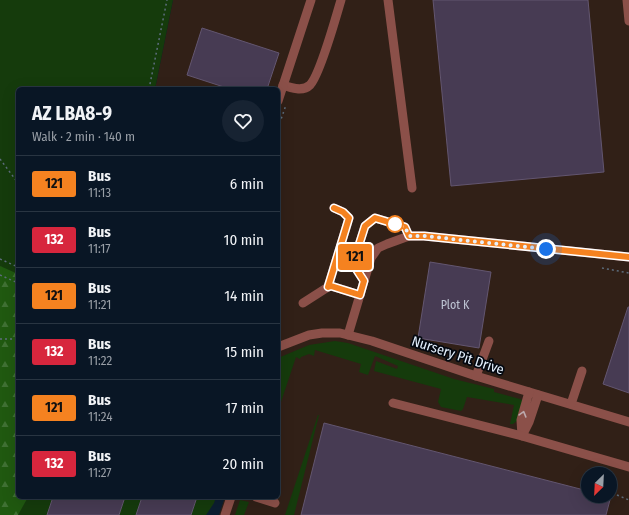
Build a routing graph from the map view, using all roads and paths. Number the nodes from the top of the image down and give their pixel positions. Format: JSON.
{"nodes":[{"id":1,"x":167,"y":0,"type":"edge"},
{"id":2,"x":310,"y":0,"type":"edge"},
{"id":3,"x":341,"y":0,"type":"edge"},
{"id":4,"x":388,"y":0,"type":"edge"},
{"id":5,"x":627,"y":0,"type":"edge"},
{"id":6,"x":629,"y":21,"type":"edge"},
{"id":7,"x":283,"y":86,"type":"junction"},
{"id":8,"x":149,"y":87,"type":"edge"},
{"id":9,"x":280,"y":95,"type":"edge"},
{"id":10,"x":280,"y":111,"type":"edge"},
{"id":11,"x":283,"y":112,"type":"dead end"},
{"id":12,"x":0,"y":159,"type":"edge"},
{"id":13,"x":16,"y":180,"type":"edge"},
{"id":14,"x":412,"y":188,"type":"dead end"},
{"id":15,"x":334,"y":208,"type":"dead end"},
{"id":16,"x":409,"y":236,"type":"junction"},
{"id":17,"x":629,"y":257,"type":"edge"},
{"id":18,"x":0,"y":259,"type":"edge"},
{"id":19,"x":16,"y":266,"type":"edge"},
{"id":20,"x":602,"y":268,"type":"dead end"},
{"id":21,"x":629,"y":273,"type":"edge"},
{"id":22,"x":0,"y":276,"type":"edge"},
{"id":23,"x":364,"y":281,"type":"junction"},
{"id":24,"x":16,"y":283,"type":"edge"},
{"id":25,"x":328,"y":287,"type":"junction"},
{"id":26,"x":360,"y":295,"type":"junction"},
{"id":27,"x":303,"y":303,"type":"dead end"},
{"id":28,"x":348,"y":335,"type":"junction"},
{"id":29,"x":0,"y":339,"type":"edge"},
{"id":30,"x":16,"y":339,"type":"edge"},
{"id":31,"x":489,"y":340,"type":"dead end"},
{"id":32,"x":280,"y":346,"type":"edge"},
{"id":33,"x":582,"y":371,"type":"dead end"},
{"id":34,"x":476,"y":376,"type":"junction"},
{"id":35,"x":534,"y":393,"type":"junction"},
{"id":36,"x":393,"y":403,"type":"dead end"},
{"id":37,"x":571,"y":404,"type":"junction"},
{"id":38,"x":629,"y":422,"type":"edge"},
{"id":39,"x":522,"y":436,"type":"junction"},
{"id":40,"x":629,"y":467,"type":"edge"},
{"id":41,"x":617,"y":495,"type":"dead end"},
{"id":42,"x":230,"y":499,"type":"edge"},
{"id":43,"x":262,"y":499,"type":"edge"},
{"id":44,"x":629,"y":500,"type":"edge"},
{"id":45,"x":275,"y":503,"type":"dead end"},
{"id":46,"x":225,"y":515,"type":"edge"}],
"edges":[{"from":1,"to":8,"type":"path"},
{"from":2,"to":7,"type":"street"},
{"from":3,"to":7,"type":"street"},
{"from":4,"to":14,"type":"street"},
{"from":5,"to":6,"type":"street"},
{"from":7,"to":9,"type":"street"},
{"from":10,"to":11,"type":"path"},
{"from":12,"to":13,"type":"path"},
{"from":15,"to":25,"type":"street"},
{"from":16,"to":17,"type":"street"},
{"from":16,"to":23,"type":"street"},
{"from":16,"to":23,"type":"street"},
{"from":18,"to":19,"type":"path"},
{"from":20,"to":21,"type":"path"},
{"from":22,"to":24,"type":"path"},
{"from":23,"to":26,"type":"street"},
{"from":25,"to":26,"type":"street"},
{"from":25,"to":27,"type":"street"},
{"from":26,"to":28,"type":"street"},
{"from":28,"to":32,"type":"street","name":"Nursery Pit Drive"},
{"from":28,"to":34,"type":"street","name":"Nursery Pit Drive"},
{"from":29,"to":30,"type":"path"},
{"from":31,"to":34,"type":"street"},
{"from":33,"to":37,"type":"street"},
{"from":34,"to":35,"type":"street","name":"Nursery Pit Drive"},
{"from":35,"to":37,"type":"street","name":"Nursery Pit Drive"},
{"from":35,"to":39,"type":"street"},
{"from":36,"to":39,"type":"street"},
{"from":37,"to":38,"type":"street","name":"Nursery Pit Drive"},
{"from":39,"to":40,"type":"street"},
{"from":41,"to":44,"type":"path"},
{"from":42,"to":46,"type":"street"},
{"from":43,"to":45,"type":"street"}]}
